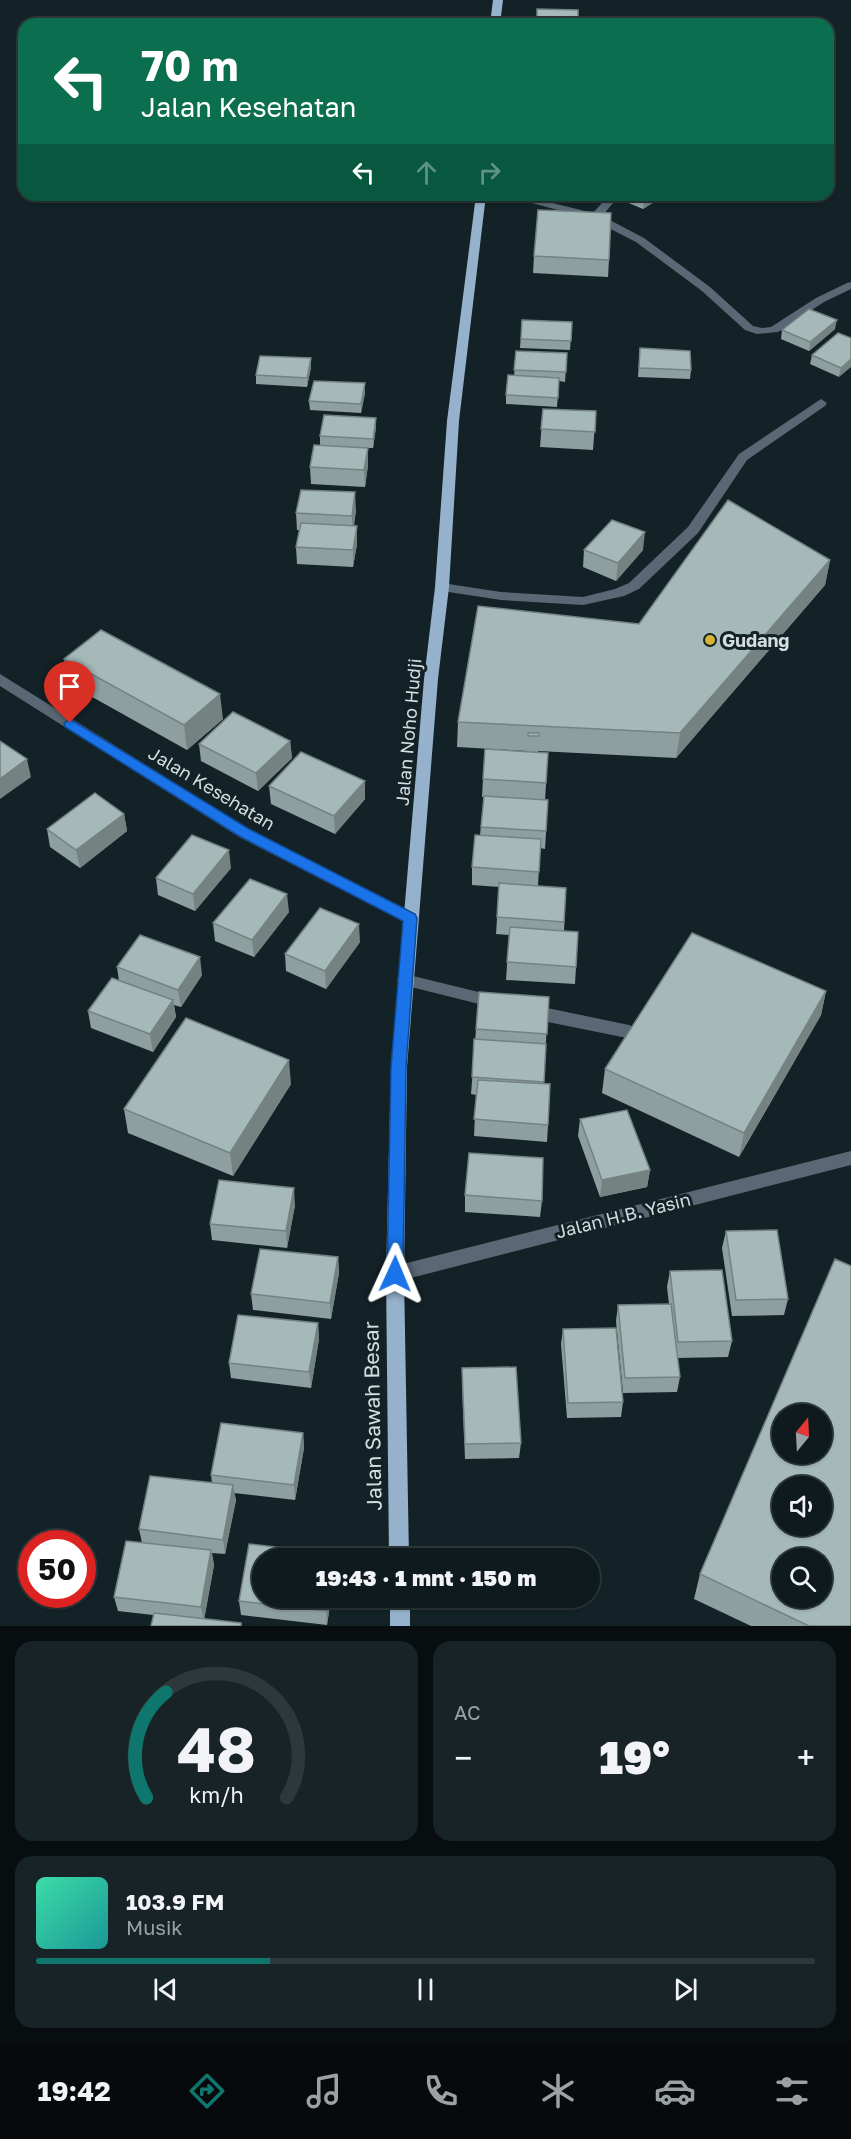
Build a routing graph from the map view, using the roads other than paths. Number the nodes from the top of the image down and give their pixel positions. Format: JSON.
{"nodes":[{"id":1,"x":498,"y":0,"type":"edge"},
{"id":2,"x":496,"y":18,"type":"edge"},
{"id":3,"x":480,"y":201,"type":"edge"},
{"id":4,"x":531,"y":201,"type":"edge"},
{"id":5,"x":610,"y":201,"type":"edge"},
{"id":6,"x":595,"y":217,"type":"junction"},
{"id":7,"x":851,"y":285,"type":"edge"},
{"id":8,"x":821,"y":403,"type":"dead end"},
{"id":9,"x":442,"y":587,"type":"junction"},
{"id":10,"x":0,"y":679,"type":"edge"},
{"id":11,"x":410,"y":918,"type":"junction"},
{"id":12,"x":405,"y":980,"type":"junction"},
{"id":13,"x":658,"y":1044,"type":"edge"},
{"id":14,"x":851,"y":1158,"type":"edge"},
{"id":15,"x":395,"y":1274,"type":"junction"},
{"id":16,"x":399,"y":1548,"type":"edge"},
{"id":17,"x":400,"y":1608,"type":"edge"},
{"id":18,"x":400,"y":1626,"type":"edge"}],
"edges":[{"from":1,"to":2,"type":"main road"},
{"from":3,"to":9,"type":"main road","name":"Jalan Noho Hudji"},
{"from":4,"to":6,"type":"street"},
{"from":5,"to":6,"type":"street"},
{"from":6,"to":7,"type":"street"},
{"from":8,"to":9,"type":"street"},
{"from":9,"to":11,"type":"main road","name":"Jalan Noho Hudji"},
{"from":10,"to":11,"type":"street","name":"Jalan Kesehatan"},
{"from":11,"to":12,"type":"main road","name":"Jalan Noho Hudji"},
{"from":12,"to":13,"type":"street"},
{"from":12,"to":15,"type":"main road","name":"Jalan Noho Hudji"},
{"from":14,"to":15,"type":"street","name":"Jalan H.B. Yasin"},
{"from":15,"to":16,"type":"main road","name":"Jalan Sawah Besar"},
{"from":17,"to":18,"type":"main road"}]}
